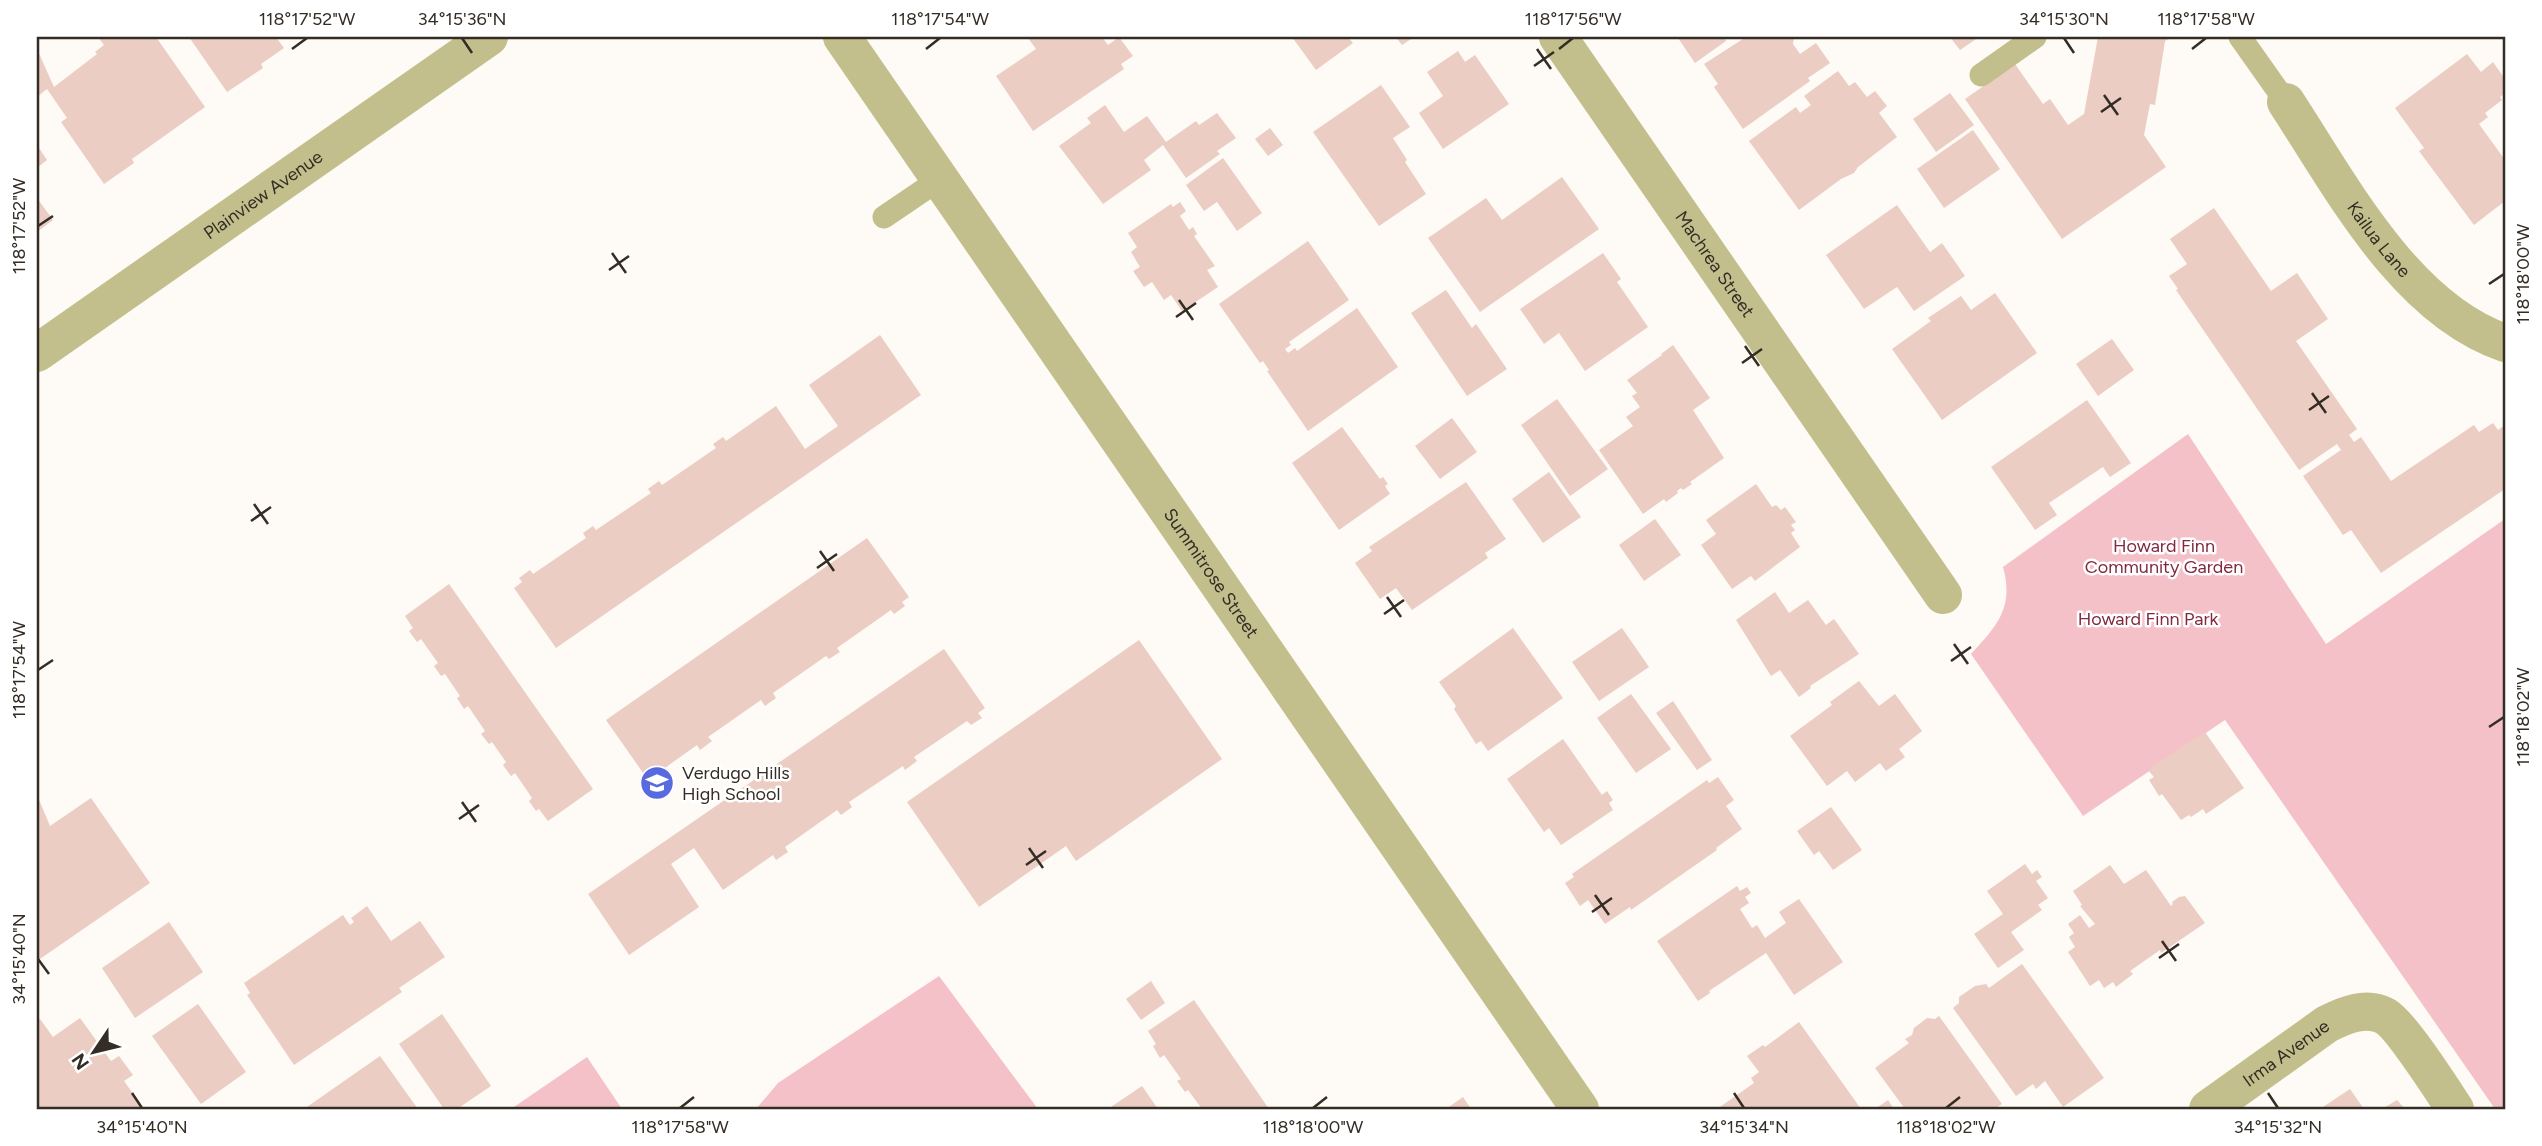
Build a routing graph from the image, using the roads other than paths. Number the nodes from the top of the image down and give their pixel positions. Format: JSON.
{"nodes":[{"id":1,"x":489,"y":37,"type":"edge"},
{"id":2,"x":842,"y":37,"type":"edge"},
{"id":3,"x":1558,"y":37,"type":"edge"},
{"id":4,"x":2035,"y":37,"type":"edge"},
{"id":5,"x":2240,"y":37,"type":"edge"},
{"id":6,"x":1981,"y":75,"type":"dead end"},
{"id":7,"x":2286,"y":102,"type":"joint"},
{"id":8,"x":940,"y":179,"type":"junction"},
{"id":9,"x":884,"y":217,"type":"dead end"},
{"id":10,"x":2505,"y":343,"type":"edge"},
{"id":11,"x":37,"y":353,"type":"edge"},
{"id":12,"x":1943,"y":595,"type":"dead end"},
{"id":13,"x":1580,"y":1109,"type":"edge"},
{"id":14,"x":2208,"y":1109,"type":"edge"},
{"id":15,"x":2455,"y":1109,"type":"edge"}],
"edges":[{"from":1,"to":11,"type":"street","name":"Plainview Avenue"},
{"from":2,"to":8,"type":"street","name":"Summitrose Street"},
{"from":3,"to":12,"type":"street","name":"Machrea Street"},
{"from":4,"to":6,"type":"lane"},
{"from":5,"to":7,"type":"lane"},
{"from":7,"to":10,"type":"street","name":"Kailua Lane"},
{"from":8,"to":9,"type":"lane"},
{"from":8,"to":13,"type":"street","name":"Summitrose Street"},
{"from":14,"to":15,"type":"street","name":"Irma Avenue"}]}
